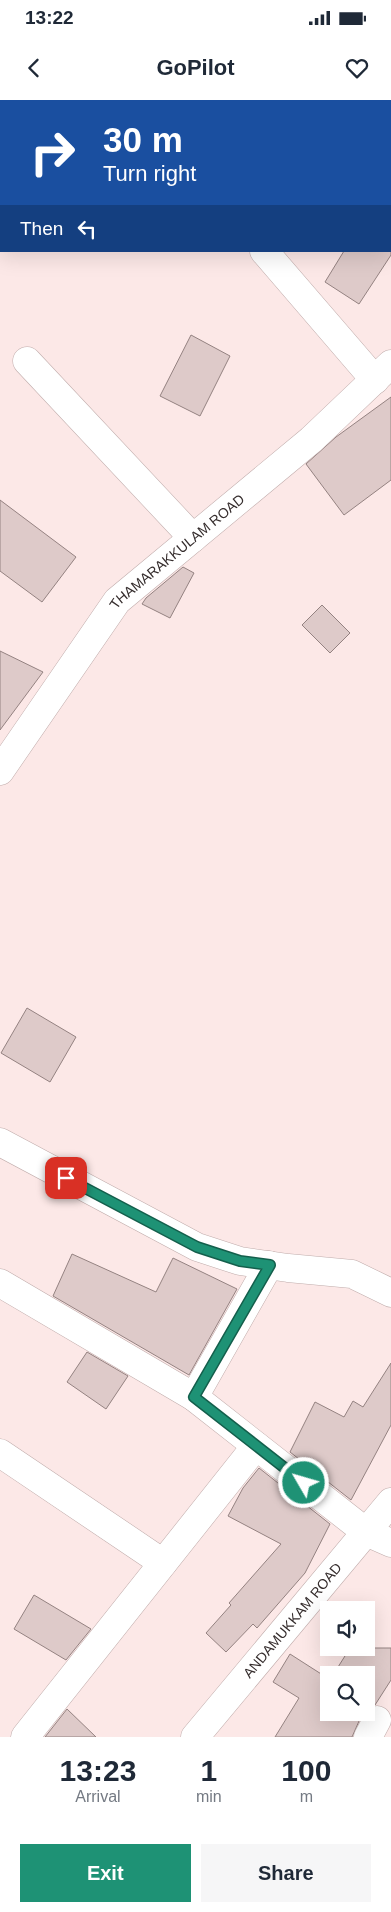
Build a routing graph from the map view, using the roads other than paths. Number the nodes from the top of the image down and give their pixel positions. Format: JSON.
{"nodes":[{"id":1,"x":265,"y":252,"type":"edge"},
{"id":2,"x":27,"y":361,"type":"dead end"},
{"id":3,"x":383,"y":372,"type":"edge"},
{"id":4,"x":193,"y":538,"type":"junction"},
{"id":5,"x":0,"y":771,"type":"edge"},
{"id":6,"x":0,"y":1142,"type":"edge"},
{"id":7,"x":270,"y":1265,"type":"junction"},
{"id":8,"x":0,"y":1283,"type":"edge"},
{"id":9,"x":391,"y":1293,"type":"edge"},
{"id":10,"x":194,"y":1397,"type":"junction"},
{"id":11,"x":256,"y":1446,"type":"junction"},
{"id":12,"x":0,"y":1453,"type":"edge"},
{"id":13,"x":391,"y":1502,"type":"edge"},
{"id":14,"x":366,"y":1532,"type":"junction"},
{"id":15,"x":391,"y":1543,"type":"edge"},
{"id":16,"x":163,"y":1563,"type":"junction"},
{"id":17,"x":25,"y":1737,"type":"edge"},
{"id":18,"x":195,"y":1737,"type":"edge"}],
"edges":[{"from":1,"to":3,"type":"street"},
{"from":2,"to":4,"type":"street"},
{"from":3,"to":4,"type":"street","name":"THAMARAKKULAM ROAD"},
{"from":4,"to":5,"type":"street","name":"THAMARAKKULAM ROAD"},
{"from":6,"to":7,"type":"street"},
{"from":7,"to":9,"type":"street"},
{"from":7,"to":10,"type":"street"},
{"from":8,"to":10,"type":"street"},
{"from":10,"to":11,"type":"street"},
{"from":11,"to":14,"type":"street"},
{"from":11,"to":16,"type":"street"},
{"from":12,"to":16,"type":"street"},
{"from":13,"to":14,"type":"street","name":"ANDAMUKKAM ROAD"},
{"from":14,"to":15,"type":"street"},
{"from":14,"to":18,"type":"street","name":"ANDAMUKKAM ROAD"},
{"from":16,"to":17,"type":"street"}]}
